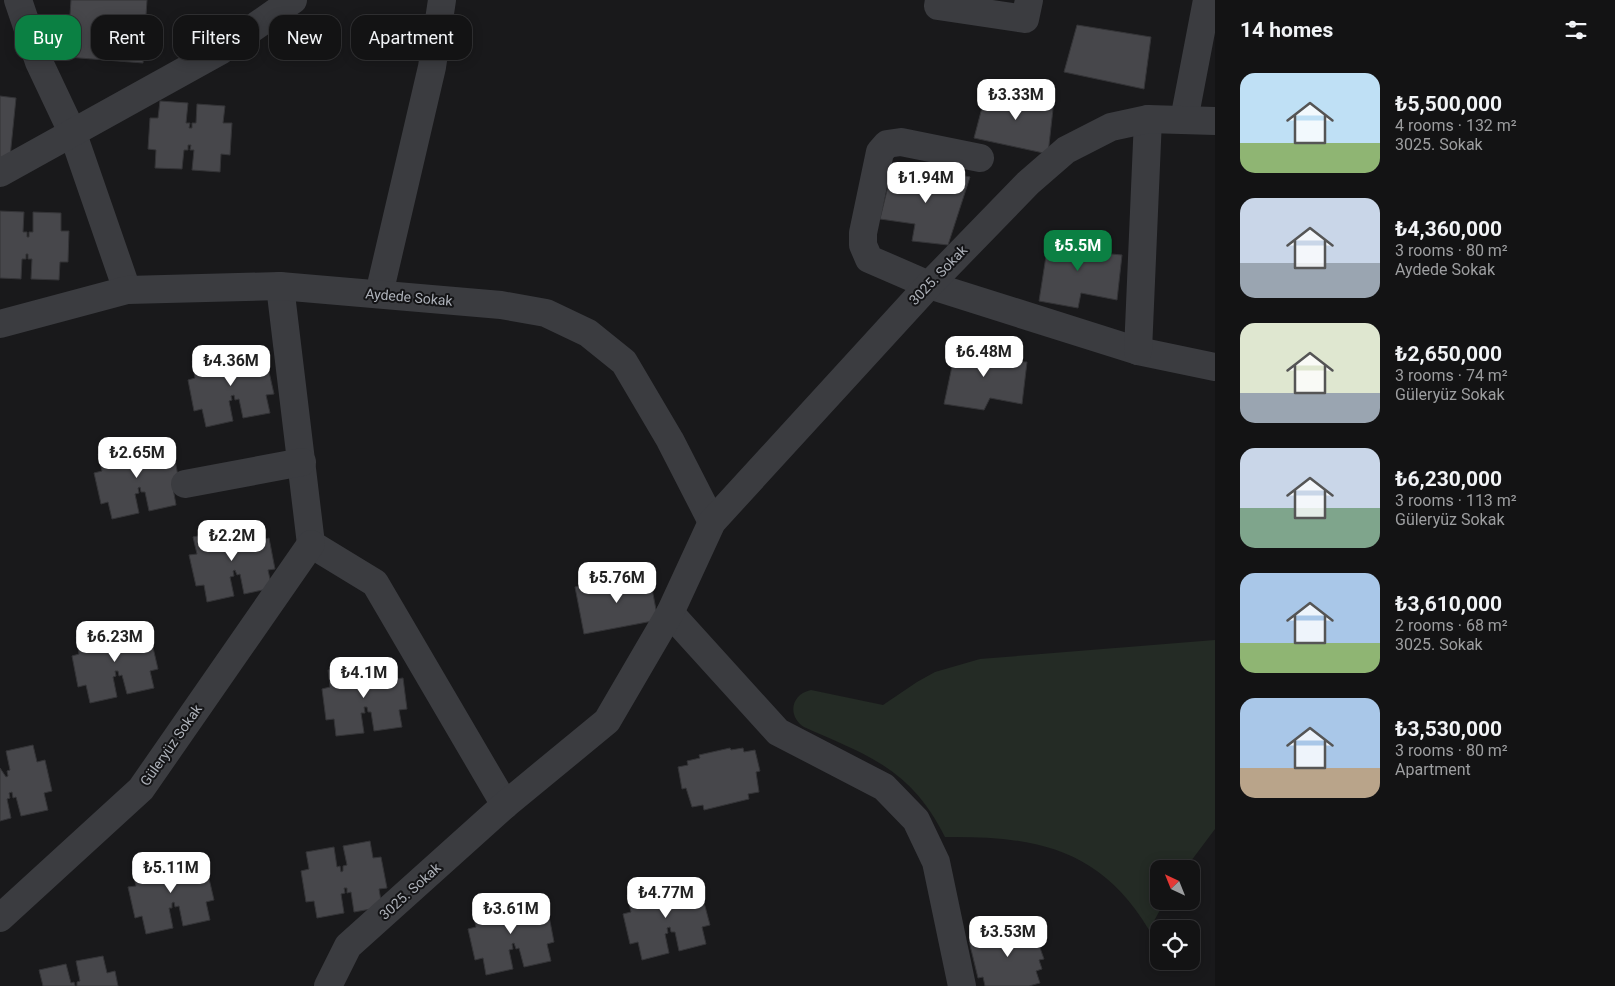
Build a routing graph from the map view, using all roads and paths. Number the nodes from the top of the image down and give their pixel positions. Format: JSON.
{"nodes":[{"id":1,"x":18,"y":0,"type":"edge"},
{"id":2,"x":293,"y":0,"type":"edge"},
{"id":3,"x":442,"y":0,"type":"edge"},
{"id":4,"x":939,"y":0,"type":"edge"},
{"id":5,"x":1028,"y":0,"type":"edge"},
{"id":6,"x":1207,"y":0,"type":"edge"},
{"id":7,"x":1148,"y":119,"type":"junction"},
{"id":8,"x":1184,"y":120,"type":"junction"},
{"id":9,"x":1215,"y":121,"type":"edge"},
{"id":10,"x":73,"y":134,"type":"junction"},
{"id":11,"x":980,"y":158,"type":"dead end"},
{"id":12,"x":0,"y":173,"type":"edge"},
{"id":13,"x":929,"y":284,"type":"junction"},
{"id":14,"x":280,"y":286,"type":"junction"},
{"id":15,"x":127,"y":290,"type":"junction"},
{"id":16,"x":379,"y":294,"type":"junction"},
{"id":17,"x":0,"y":324,"type":"edge"},
{"id":18,"x":1138,"y":351,"type":"junction"},
{"id":19,"x":1215,"y":367,"type":"edge"},
{"id":20,"x":302,"y":462,"type":"junction"},
{"id":21,"x":185,"y":484,"type":"dead end"},
{"id":22,"x":712,"y":522,"type":"junction"},
{"id":23,"x":311,"y":544,"type":"junction"},
{"id":24,"x":670,"y":613,"type":"junction"},
{"id":25,"x":505,"y":805,"type":"junction"},
{"id":26,"x":0,"y":918,"type":"edge"},
{"id":27,"x":328,"y":986,"type":"edge"},
{"id":28,"x":962,"y":986,"type":"edge"}],
"edges":[{"from":1,"to":10,"type":"street"},
{"from":2,"to":10,"type":"street"},
{"from":3,"to":16,"type":"street"},
{"from":4,"to":5,"type":"street"},
{"from":6,"to":8,"type":"street"},
{"from":7,"to":8,"type":"street","name":"3025. Sokak"},
{"from":7,"to":13,"type":"street","name":"3025. Sokak"},
{"from":7,"to":18,"type":"street"},
{"from":8,"to":9,"type":"street","name":"3025. Sokak"},
{"from":10,"to":12,"type":"street"},
{"from":10,"to":15,"type":"street"},
{"from":11,"to":13,"type":"street"},
{"from":13,"to":18,"type":"street"},
{"from":13,"to":22,"type":"street","name":"3025. Sokak"},
{"from":14,"to":15,"type":"street","name":"Aydede Sokak"},
{"from":14,"to":16,"type":"street","name":"Aydede Sokak"},
{"from":14,"to":20,"type":"street"},
{"from":15,"to":17,"type":"street","name":"Aydede Sokak"},
{"from":16,"to":22,"type":"street","name":"Aydede Sokak"},
{"from":18,"to":19,"type":"street"},
{"from":20,"to":21,"type":"street"},
{"from":20,"to":23,"type":"street"},
{"from":22,"to":24,"type":"street","name":"3025. Sokak"},
{"from":23,"to":25,"type":"street"},
{"from":23,"to":26,"type":"street","name":"Güleryüz Sokak"},
{"from":24,"to":25,"type":"street","name":"3025. Sokak"},
{"from":24,"to":28,"type":"street"},
{"from":25,"to":27,"type":"street","name":"3025. Sokak"}]}
